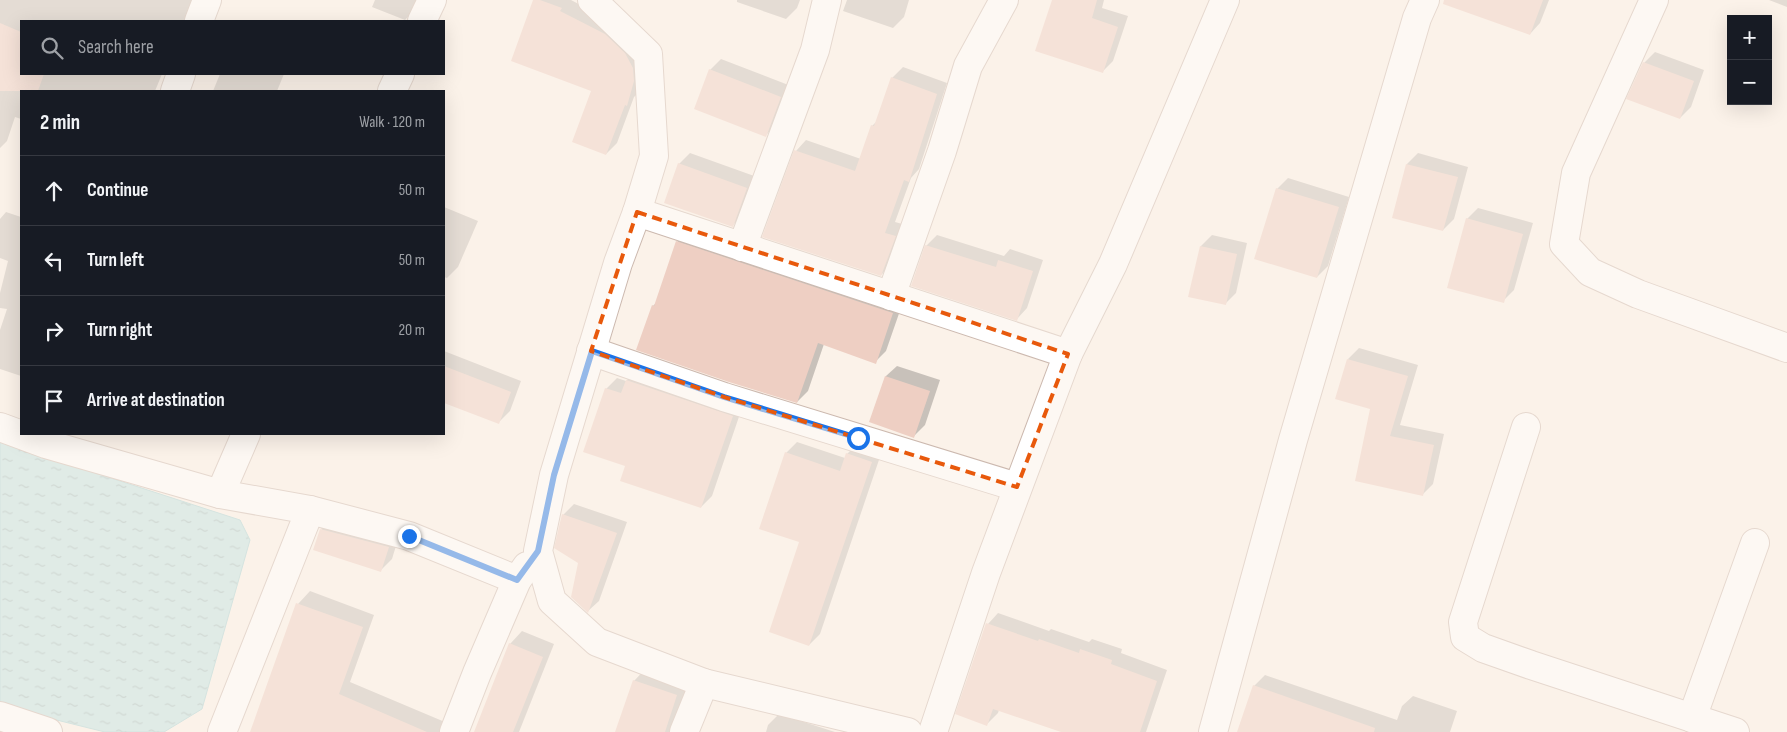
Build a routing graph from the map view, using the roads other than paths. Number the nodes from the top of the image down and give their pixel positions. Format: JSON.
{"nodes":[{"id":1,"x":207,"y":0,"type":"edge"},
{"id":2,"x":432,"y":0,"type":"edge"},
{"id":3,"x":592,"y":0,"type":"edge"},
{"id":4,"x":827,"y":0,"type":"edge"},
{"id":5,"x":1004,"y":0,"type":"edge"},
{"id":6,"x":1225,"y":0,"type":"edge"},
{"id":7,"x":1425,"y":0,"type":"edge"},
{"id":8,"x":1654,"y":0,"type":"edge"},
{"id":9,"x":199,"y":20,"type":"edge"},
{"id":10,"x":422,"y":20,"type":"edge"},
{"id":11,"x":181,"y":75,"type":"edge"},
{"id":12,"x":400,"y":75,"type":"edge"},
{"id":13,"x":175,"y":90,"type":"edge"},
{"id":14,"x":392,"y":90,"type":"edge"},
{"id":15,"x":637,"y":212,"type":"junction"},
{"id":16,"x":742,"y":247,"type":"junction"},
{"id":17,"x":891,"y":296,"type":"junction"},
{"id":18,"x":1787,"y":348,"type":"edge"},
{"id":19,"x":592,"y":351,"type":"junction"},
{"id":20,"x":1068,"y":354,"type":"junction"},
{"id":21,"x":0,"y":427,"type":"edge"},
{"id":22,"x":1526,"y":427,"type":"dead end"},
{"id":23,"x":20,"y":432,"type":"edge"},
{"id":24,"x":32,"y":435,"type":"edge"},
{"id":25,"x":246,"y":435,"type":"edge"},
{"id":26,"x":48,"y":439,"type":"edge"},
{"id":27,"x":1017,"y":487,"type":"junction"},
{"id":28,"x":220,"y":494,"type":"junction"},
{"id":29,"x":310,"y":510,"type":"junction"},
{"id":30,"x":1756,"y":543,"type":"dead end"},
{"id":31,"x":538,"y":551,"type":"junction"},
{"id":32,"x":517,"y":580,"type":"junction"},
{"id":33,"x":704,"y":683,"type":"junction"},
{"id":34,"x":0,"y":716,"type":"edge"},
{"id":35,"x":1692,"y":718,"type":"junction"},
{"id":36,"x":48,"y":732,"type":"edge"},
{"id":37,"x":222,"y":732,"type":"edge"},
{"id":38,"x":454,"y":732,"type":"edge"},
{"id":39,"x":684,"y":732,"type":"edge"},
{"id":40,"x":908,"y":732,"type":"edge"},
{"id":41,"x":933,"y":732,"type":"edge"},
{"id":42,"x":1213,"y":732,"type":"edge"},
{"id":43,"x":1735,"y":732,"type":"edge"}],
"edges":[{"from":1,"to":9,"type":"street"},
{"from":2,"to":10,"type":"street"},
{"from":3,"to":15,"type":"street"},
{"from":4,"to":16,"type":"street"},
{"from":5,"to":17,"type":"street"},
{"from":6,"to":20,"type":"street"},
{"from":7,"to":42,"type":"street"},
{"from":8,"to":18,"type":"street"},
{"from":11,"to":13,"type":"street"},
{"from":12,"to":14,"type":"street"},
{"from":15,"to":16,"type":"street"},
{"from":15,"to":19,"type":"street"},
{"from":16,"to":17,"type":"street"},
{"from":17,"to":20,"type":"street"},
{"from":19,"to":27,"type":"street"},
{"from":19,"to":31,"type":"street"},
{"from":20,"to":27,"type":"street"},
{"from":21,"to":23,"type":"street"},
{"from":22,"to":35,"type":"street"},
{"from":24,"to":26,"type":"street"},
{"from":25,"to":28,"type":"street"},
{"from":26,"to":28,"type":"street"},
{"from":27,"to":41,"type":"street"},
{"from":28,"to":29,"type":"street"},
{"from":29,"to":32,"type":"street"},
{"from":29,"to":37,"type":"street"},
{"from":30,"to":35,"type":"street"},
{"from":31,"to":32,"type":"street"},
{"from":31,"to":33,"type":"street"},
{"from":32,"to":38,"type":"street"},
{"from":33,"to":39,"type":"street"},
{"from":33,"to":40,"type":"street"},
{"from":34,"to":36,"type":"street"},
{"from":35,"to":43,"type":"street"}]}
